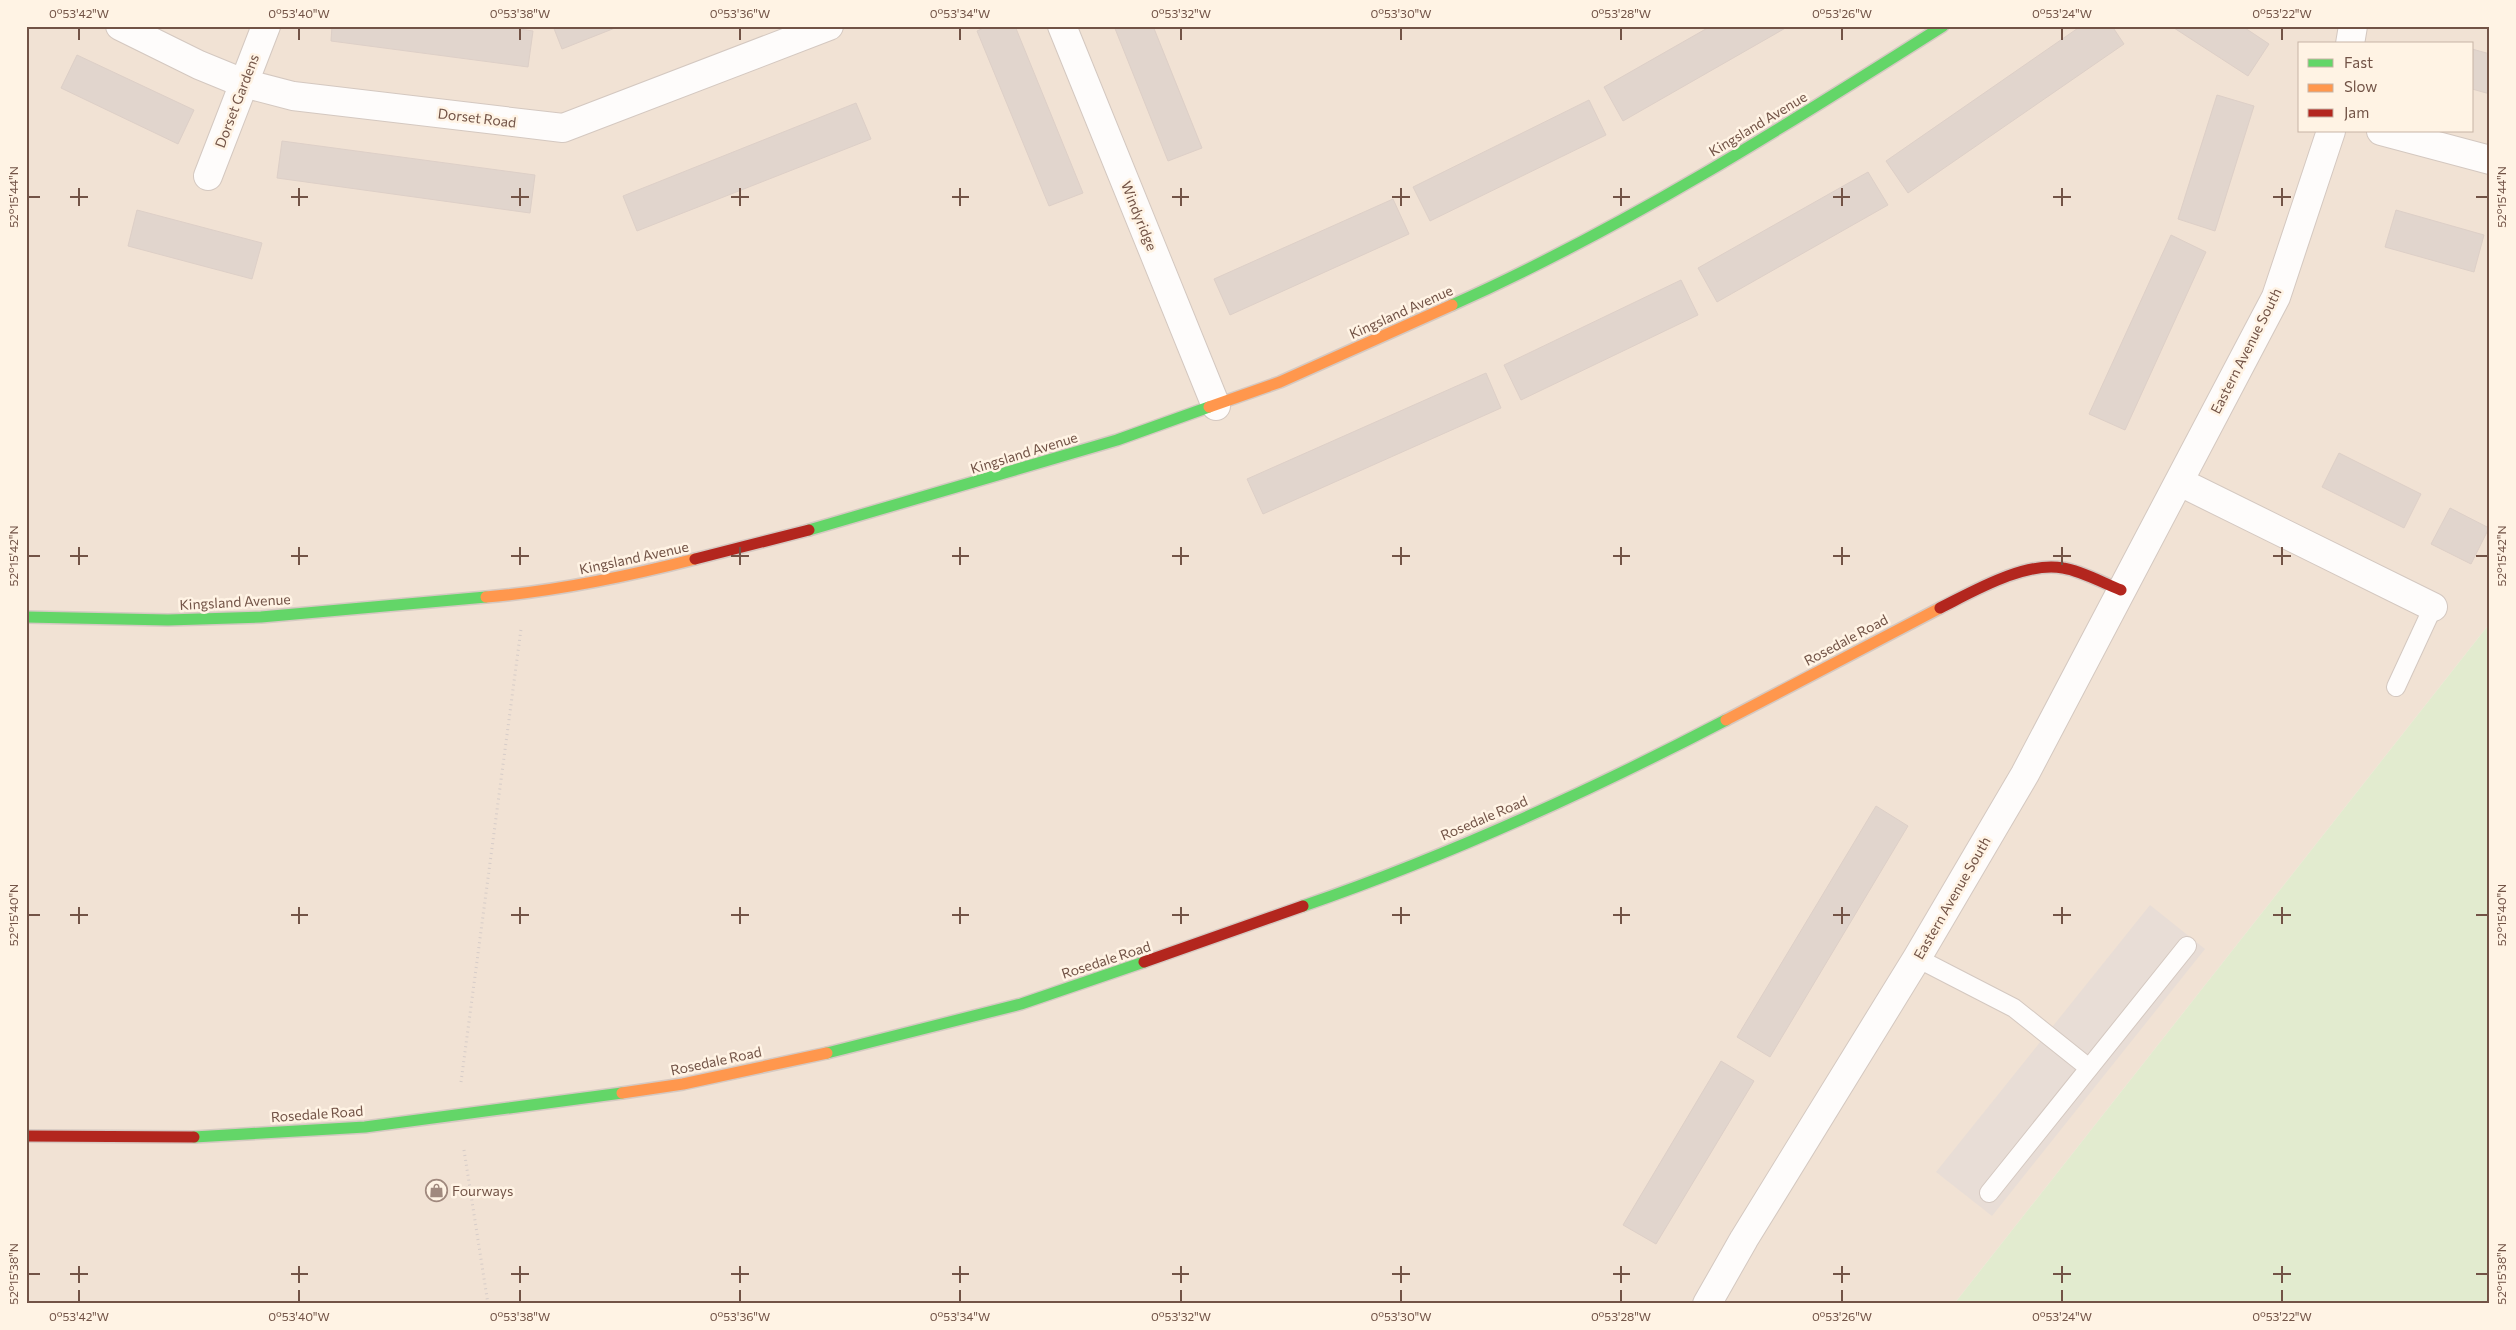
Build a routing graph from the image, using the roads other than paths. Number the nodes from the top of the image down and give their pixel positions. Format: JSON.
{"nodes":[{"id":1,"x":120,"y":26,"type":"edge"},
{"id":2,"x":266,"y":26,"type":"edge"},
{"id":3,"x":830,"y":26,"type":"edge"},
{"id":4,"x":1062,"y":26,"type":"edge"},
{"id":5,"x":1943,"y":26,"type":"edge"},
{"id":6,"x":2353,"y":26,"type":"edge"},
{"id":7,"x":2350,"y":42,"type":"edge"},
{"id":8,"x":242,"y":83,"type":"junction"},
{"id":9,"x":2331,"y":132,"type":"edge"},
{"id":10,"x":2385,"y":132,"type":"edge"},
{"id":11,"x":2490,"y":160,"type":"edge"},
{"id":12,"x":208,"y":176,"type":"dead end"},
{"id":13,"x":1216,"y":406,"type":"junction"},
{"id":14,"x":2180,"y":482,"type":"junction"},
{"id":15,"x":2121,"y":590,"type":"junction"},
{"id":16,"x":2433,"y":607,"type":"joint"},
{"id":17,"x":26,"y":617,"type":"edge"},
{"id":18,"x":2396,"y":687,"type":"dead end"},
{"id":19,"x":2187,"y":946,"type":"dead end"},
{"id":20,"x":1917,"y":958,"type":"junction"},
{"id":21,"x":2089,"y":1068,"type":"junction"},
{"id":22,"x":26,"y":1136,"type":"edge"},
{"id":23,"x":1989,"y":1193,"type":"dead end"},
{"id":24,"x":1707,"y":1304,"type":"edge"}],
"edges":[{"from":1,"to":8,"type":"street","name":"Dorset Road"},
{"from":2,"to":8,"type":"street","name":"Dorset Gardens"},
{"from":3,"to":8,"type":"street","name":"Dorset Road"},
{"from":4,"to":13,"type":"street","name":"Windyridge"},
{"from":5,"to":13,"type":"street","name":"Kingsland Avenue"},
{"from":6,"to":7,"type":"street"},
{"from":8,"to":12,"type":"street","name":"Dorset Gardens"},
{"from":9,"to":14,"type":"street","name":"Eastern Avenue South"},
{"from":10,"to":11,"type":"street"},
{"from":13,"to":17,"type":"street","name":"Kingsland Avenue"},
{"from":14,"to":15,"type":"street","name":"Eastern Avenue South"},
{"from":14,"to":16,"type":"street"},
{"from":15,"to":20,"type":"street","name":"Eastern Avenue South"},
{"from":15,"to":22,"type":"street","name":"Rosedale Road"},
{"from":16,"to":18,"type":"lane"},
{"from":19,"to":21,"type":"lane"},
{"from":20,"to":21,"type":"lane"},
{"from":20,"to":24,"type":"street","name":"Eastern Avenue South"},
{"from":21,"to":23,"type":"lane"}]}
